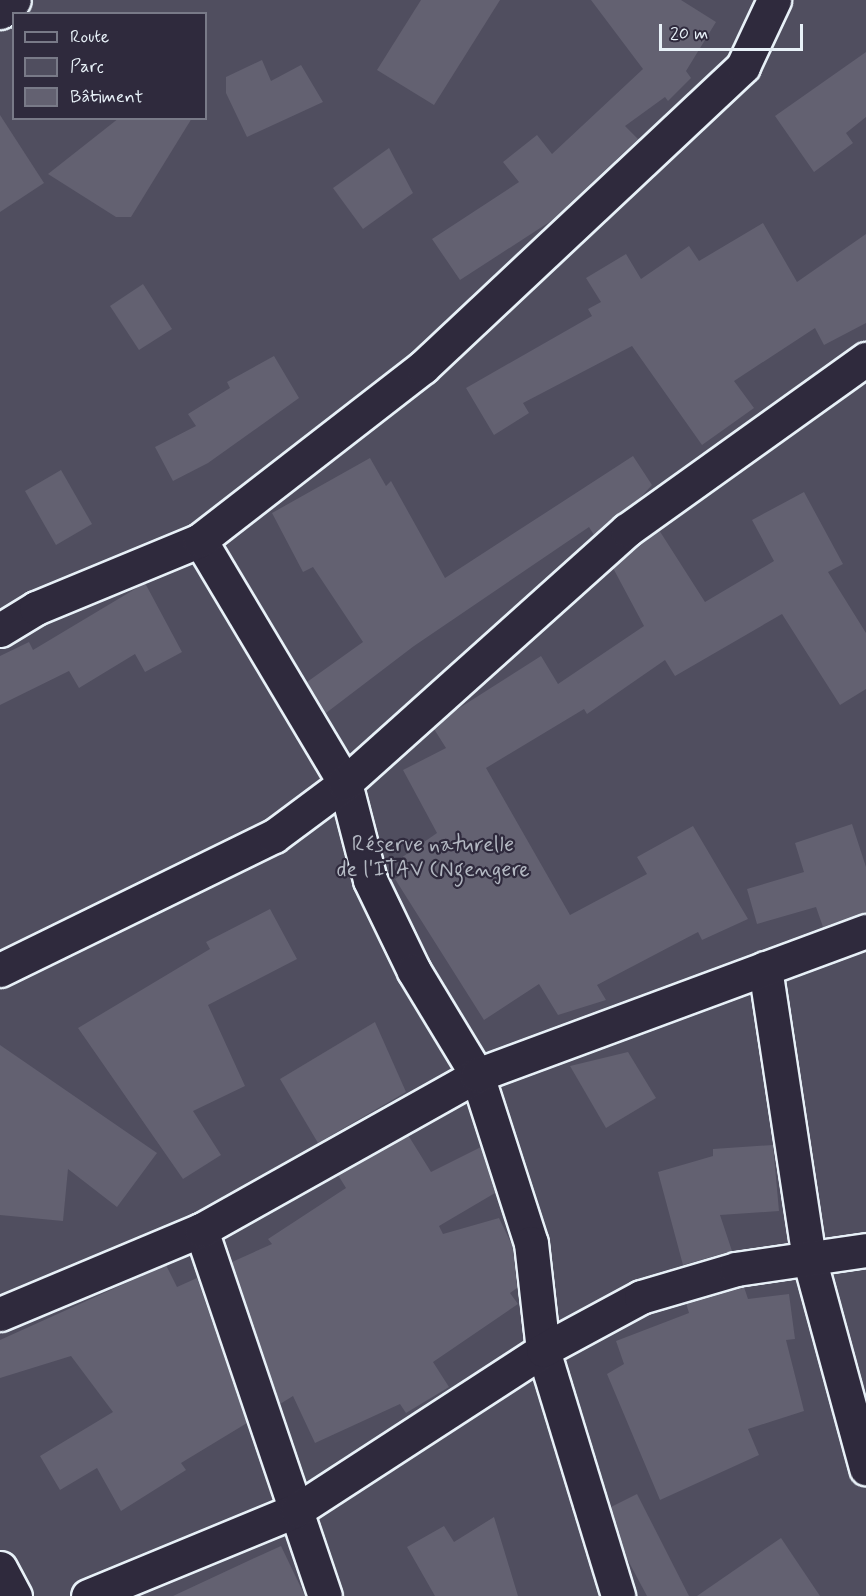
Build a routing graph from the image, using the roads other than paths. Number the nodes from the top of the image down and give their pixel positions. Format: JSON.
{"nodes":[{"id":1,"x":14,"y":0,"type":"edge"},
{"id":2,"x":774,"y":0,"type":"edge"},
{"id":3,"x":0,"y":12,"type":"edge"},
{"id":4,"x":866,"y":359,"type":"edge"},
{"id":5,"x":200,"y":540,"type":"junction"},
{"id":6,"x":0,"y":630,"type":"edge"},
{"id":7,"x":345,"y":783,"type":"junction"},
{"id":8,"x":866,"y":931,"type":"edge"},
{"id":9,"x":765,"y":968,"type":"junction"},
{"id":10,"x":0,"y":970,"type":"edge"},
{"id":11,"x":477,"y":1075,"type":"junction"},
{"id":12,"x":201,"y":1230,"type":"junction"},
{"id":13,"x":866,"y":1250,"type":"edge"},
{"id":14,"x":809,"y":1258,"type":"junction"},
{"id":15,"x":0,"y":1314,"type":"edge"},
{"id":16,"x":543,"y":1350,"type":"junction"},
{"id":17,"x":866,"y":1468,"type":"edge"},
{"id":18,"x":297,"y":1510,"type":"junction"},
{"id":19,"x":0,"y":1568,"type":"edge"},
{"id":20,"x":15,"y":1596,"type":"edge"},
{"id":21,"x":88,"y":1596,"type":"edge"},
{"id":22,"x":325,"y":1596,"type":"edge"},
{"id":23,"x":618,"y":1596,"type":"edge"}],
"edges":[{"from":1,"to":3,"type":"street"},
{"from":2,"to":5,"type":"street"},
{"from":4,"to":7,"type":"street"},
{"from":5,"to":6,"type":"street"},
{"from":5,"to":7,"type":"street"},
{"from":7,"to":10,"type":"street"},
{"from":7,"to":11,"type":"street"},
{"from":8,"to":9,"type":"street"},
{"from":9,"to":11,"type":"street"},
{"from":9,"to":14,"type":"street"},
{"from":11,"to":12,"type":"street"},
{"from":11,"to":16,"type":"street"},
{"from":12,"to":15,"type":"street"},
{"from":12,"to":18,"type":"street"},
{"from":13,"to":14,"type":"street"},
{"from":14,"to":16,"type":"street"},
{"from":14,"to":17,"type":"street"},
{"from":16,"to":18,"type":"street"},
{"from":16,"to":23,"type":"street"},
{"from":18,"to":21,"type":"street"},
{"from":18,"to":22,"type":"street"},
{"from":19,"to":20,"type":"street"}]}
